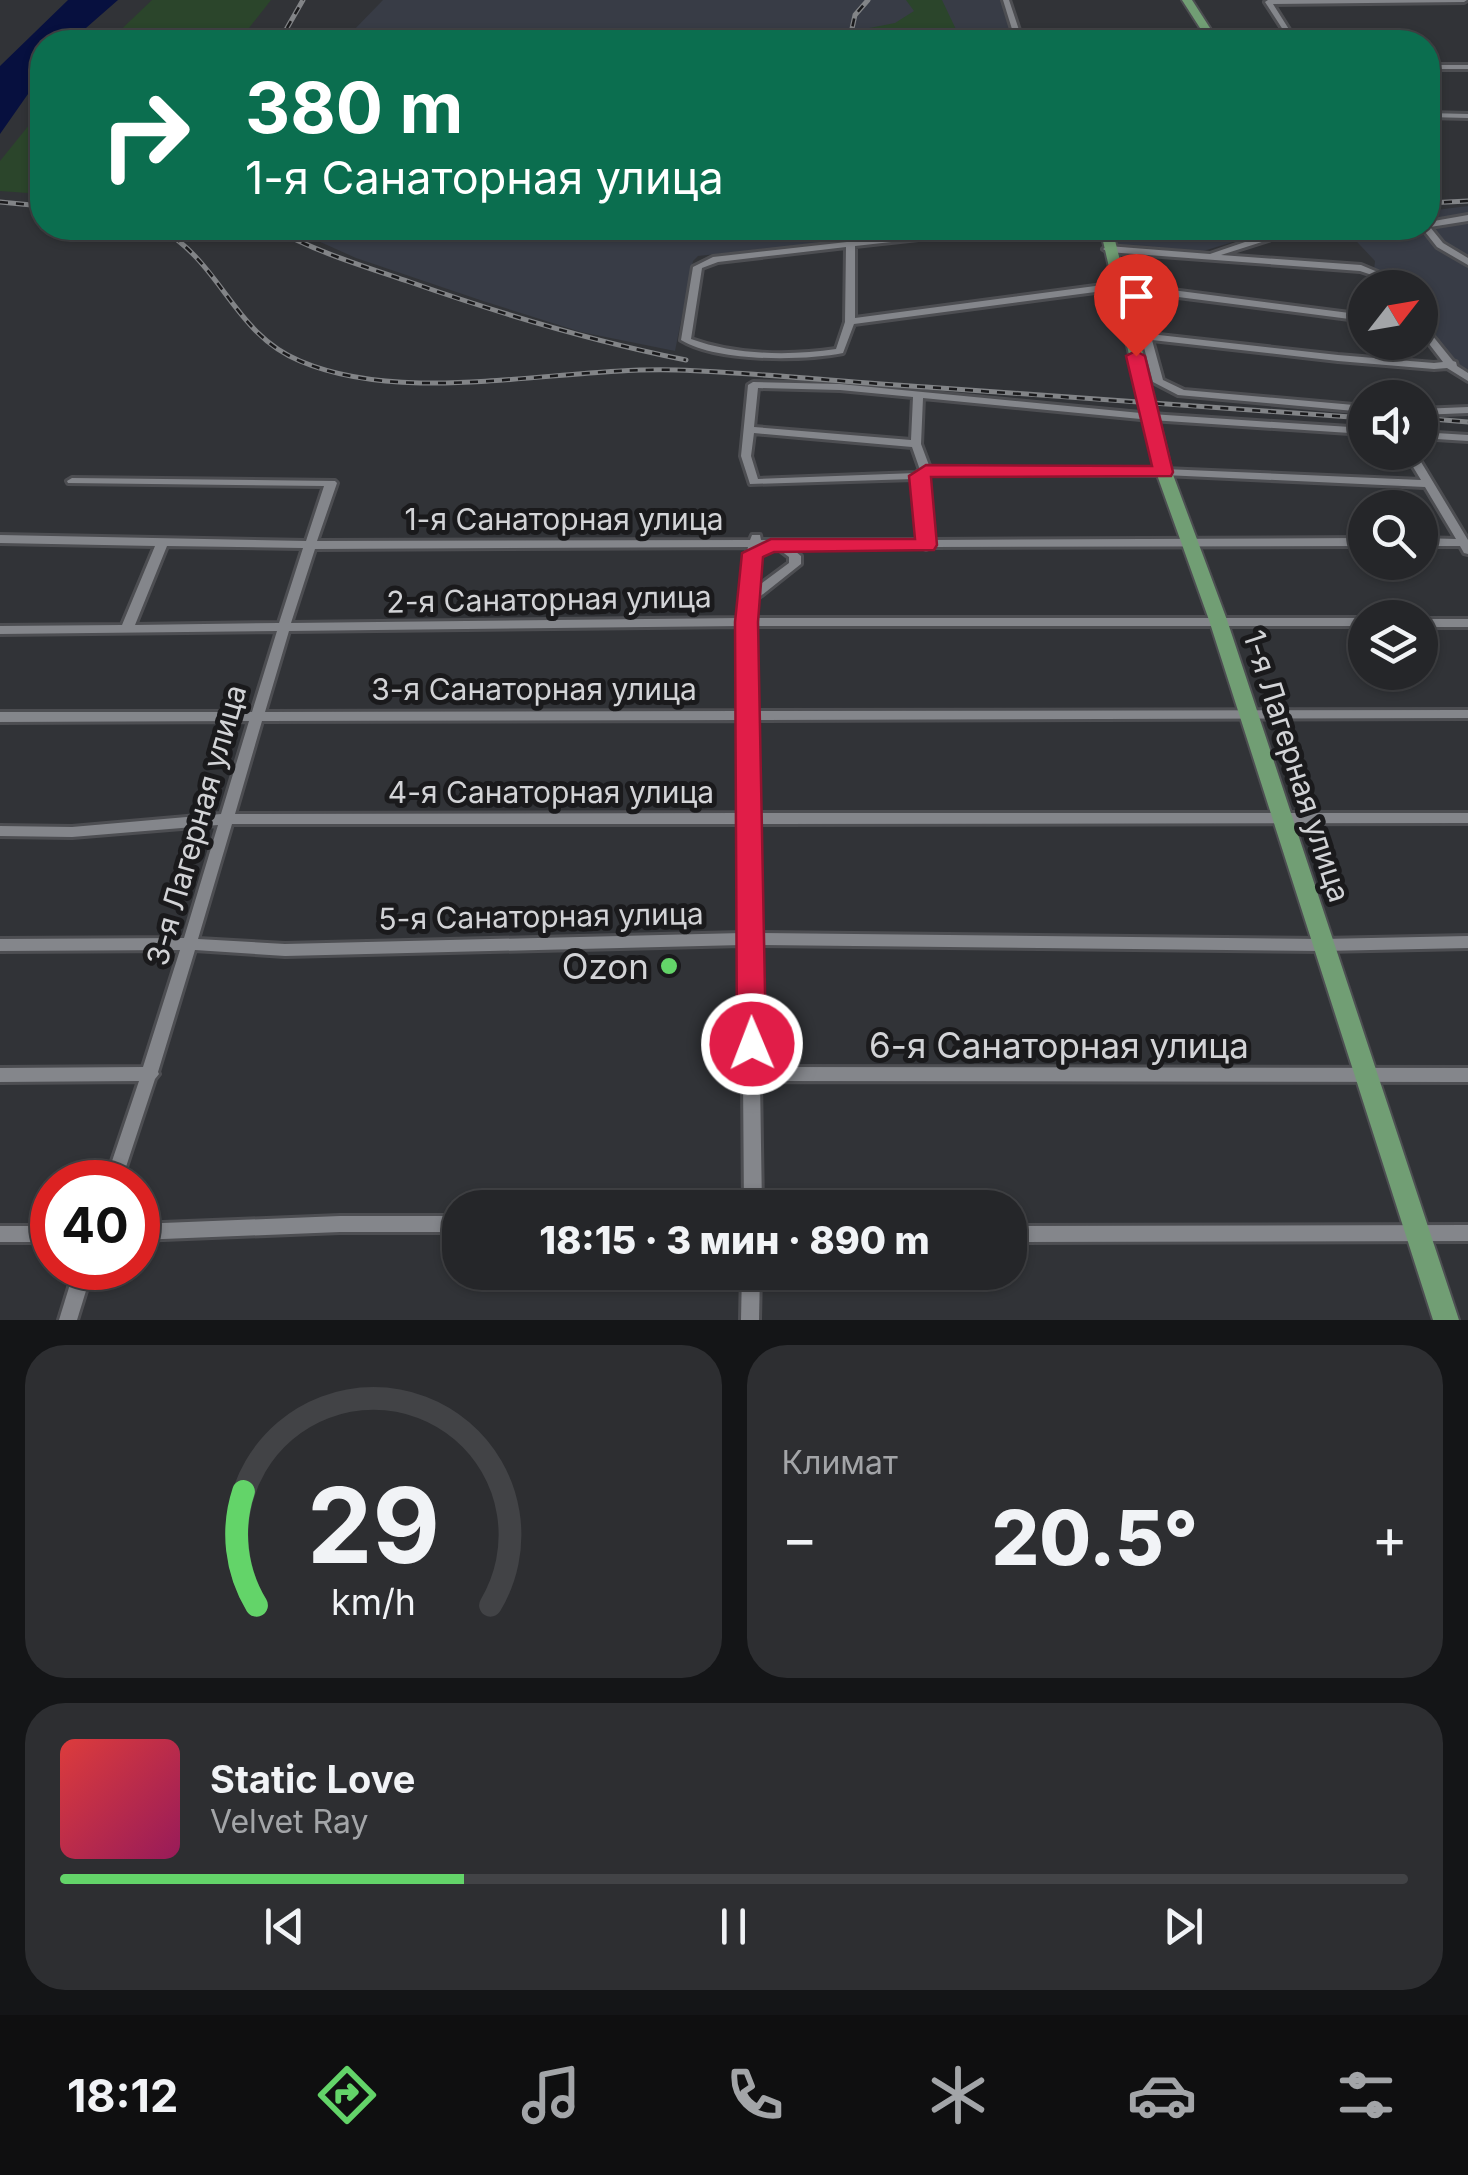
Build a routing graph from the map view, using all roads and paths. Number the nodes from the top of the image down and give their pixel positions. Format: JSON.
{"nodes":[{"id":1,"x":1006,"y":0,"type":"edge"},
{"id":2,"x":1187,"y":0,"type":"edge"},
{"id":3,"x":1464,"y":0,"type":"edge"},
{"id":4,"x":1268,"y":2,"type":"edge"},
{"id":5,"x":1016,"y":30,"type":"edge"},
{"id":6,"x":1206,"y":30,"type":"edge"},
{"id":7,"x":1286,"y":30,"type":"edge"},
{"id":8,"x":1468,"y":66,"type":"edge"},
{"id":9,"x":1440,"y":67,"type":"edge"},
{"id":10,"x":1440,"y":115,"type":"edge"},
{"id":11,"x":1468,"y":116,"type":"edge"},
{"id":12,"x":1468,"y":218,"type":"edge"},
{"id":13,"x":1440,"y":223,"type":"edge"},
{"id":14,"x":886,"y":240,"type":"edge"},
{"id":15,"x":1107,"y":240,"type":"edge"},
{"id":16,"x":1255,"y":240,"type":"edge"},
{"id":17,"x":1436,"y":240,"type":"edge"},
{"id":18,"x":851,"y":244,"type":"junction"},
{"id":19,"x":1108,"y":249,"type":"junction"},
{"id":20,"x":1207,"y":257,"type":"junction"},
{"id":21,"x":1468,"y":262,"type":"edge"},
{"id":22,"x":1368,"y":270,"type":"edge"},
{"id":23,"x":1126,"y":288,"type":"junction"},
{"id":24,"x":1348,"y":316,"type":"edge"},
{"id":25,"x":850,"y":322,"type":"junction"},
{"id":26,"x":1146,"y":336,"type":"junction"},
{"id":27,"x":1438,"y":347,"type":"edge"},
{"id":28,"x":1452,"y":364,"type":"junction"},
{"id":29,"x":1468,"y":378,"type":"edge"},
{"id":30,"x":918,"y":395,"type":"junction"},
{"id":31,"x":1348,"y":408,"type":"edge"},
{"id":32,"x":1468,"y":410,"type":"edge"},
{"id":33,"x":1438,"y":411,"type":"edge"},
{"id":34,"x":1151,"y":417,"type":"junction"},
{"id":35,"x":751,"y":430,"type":"junction"},
{"id":36,"x":1348,"y":430,"type":"edge"},
{"id":37,"x":1438,"y":436,"type":"edge"},
{"id":38,"x":1468,"y":438,"type":"edge"},
{"id":39,"x":916,"y":444,"type":"junction"},
{"id":40,"x":1420,"y":470,"type":"edge"},
{"id":41,"x":1164,"y":472,"type":"junction"},
{"id":42,"x":922,"y":474,"type":"junction"},
{"id":43,"x":72,"y":482,"type":"dead end"},
{"id":44,"x":1428,"y":484,"type":"junction"},
{"id":45,"x":0,"y":538,"type":"edge"},
{"id":46,"x":754,"y":539,"type":"junction"},
{"id":47,"x":1348,"y":542,"type":"edge"},
{"id":48,"x":162,"y":543,"type":"junction"},
{"id":49,"x":1188,"y":543,"type":"junction"},
{"id":50,"x":1438,"y":543,"type":"edge"},
{"id":51,"x":926,"y":545,"type":"junction"},
{"id":52,"x":1467,"y":545,"type":"edge"},
{"id":53,"x":310,"y":546,"type":"junction"},
{"id":54,"x":771,"y":546,"type":"junction"},
{"id":55,"x":750,"y":558,"type":"junction"},
{"id":56,"x":749,"y":598,"type":"junction"},
{"id":57,"x":1218,"y":620,"type":"junction"},
{"id":58,"x":746,"y":622,"type":"junction"},
{"id":59,"x":1348,"y":622,"type":"edge"},
{"id":60,"x":1438,"y":623,"type":"edge"},
{"id":61,"x":1468,"y":623,"type":"edge"},
{"id":62,"x":128,"y":626,"type":"junction"},
{"id":63,"x":283,"y":626,"type":"junction"},
{"id":64,"x":0,"y":630,"type":"edge"},
{"id":65,"x":748,"y":713,"type":"junction"},
{"id":66,"x":1248,"y":714,"type":"junction"},
{"id":67,"x":1468,"y":714,"type":"edge"},
{"id":68,"x":0,"y":716,"type":"edge"},
{"id":69,"x":256,"y":716,"type":"junction"},
{"id":70,"x":1282,"y":818,"type":"junction"},
{"id":71,"x":1468,"y":818,"type":"edge"},
{"id":72,"x":225,"y":819,"type":"junction"},
{"id":73,"x":749,"y":820,"type":"junction"},
{"id":74,"x":0,"y":831,"type":"edge"},
{"id":75,"x":750,"y":939,"type":"junction"},
{"id":76,"x":1468,"y":942,"type":"edge"},
{"id":77,"x":190,"y":944,"type":"junction"},
{"id":78,"x":0,"y":945,"type":"edge"},
{"id":79,"x":1323,"y":945,"type":"junction"},
{"id":80,"x":151,"y":1074,"type":"junction"},
{"id":81,"x":753,"y":1074,"type":"junction"},
{"id":82,"x":0,"y":1075,"type":"edge"},
{"id":83,"x":1468,"y":1075,"type":"edge"},
{"id":84,"x":1366,"y":1076,"type":"junction"},
{"id":85,"x":121,"y":1160,"type":"edge"},
{"id":86,"x":753,"y":1190,"type":"edge"},
{"id":87,"x":442,"y":1224,"type":"edge"},
{"id":88,"x":160,"y":1231,"type":"edge"},
{"id":89,"x":1416,"y":1233,"type":"junction"},
{"id":90,"x":1468,"y":1233,"type":"edge"},
{"id":91,"x":0,"y":1234,"type":"edge"},
{"id":92,"x":30,"y":1234,"type":"edge"},
{"id":93,"x":1027,"y":1234,"type":"edge"},
{"id":94,"x":77,"y":1290,"type":"edge"},
{"id":95,"x":751,"y":1290,"type":"edge"},
{"id":96,"x":68,"y":1320,"type":"edge"},
{"id":97,"x":750,"y":1320,"type":"edge"},
{"id":98,"x":1446,"y":1320,"type":"edge"}],
"edges":[{"from":1,"to":5,"type":"street"},
{"from":2,"to":6,"type":"main road"},
{"from":3,"to":4,"type":"street"},
{"from":4,"to":7,"type":"street"},
{"from":8,"to":9,"type":"street"},
{"from":10,"to":11,"type":"street"},
{"from":12,"to":13,"type":"street"},
{"from":14,"to":18,"type":"street"},
{"from":15,"to":19,"type":"main road","name":"1-я Лагерная улица"},
{"from":16,"to":20,"type":"street"},
{"from":17,"to":21,"type":"street"},
{"from":18,"to":25,"type":"street"},
{"from":18,"to":25,"type":"street"},
{"from":19,"to":20,"type":"street"},
{"from":19,"to":23,"type":"main road","name":"1-я Лагерная улица"},
{"from":20,"to":22,"type":"street"},
{"from":23,"to":24,"type":"street"},
{"from":23,"to":25,"type":"street"},
{"from":23,"to":26,"type":"street"},
{"from":23,"to":34,"type":"main road","name":"1-я Лагерная улица"},
{"from":26,"to":28,"type":"street"},
{"from":26,"to":31,"type":"street"},
{"from":27,"to":28,"type":"street"},
{"from":28,"to":29,"type":"street"},
{"from":30,"to":34,"type":"street"},
{"from":30,"to":35,"type":"street"},
{"from":30,"to":39,"type":"street"},
{"from":32,"to":33,"type":"street"},
{"from":34,"to":36,"type":"street"},
{"from":34,"to":41,"type":"main road","name":"1-я Лагерная улица"},
{"from":35,"to":39,"type":"street"},
{"from":35,"to":42,"type":"street"},
{"from":37,"to":38,"type":"street"},
{"from":39,"to":42,"type":"street"},
{"from":40,"to":44,"type":"street"},
{"from":41,"to":42,"type":"street"},
{"from":41,"to":44,"type":"street"},
{"from":41,"to":49,"type":"main road","name":"1-я Лагерная улица"},
{"from":42,"to":51,"type":"street"},
{"from":43,"to":53,"type":"street","name":"3-я Лагерная улица"},
{"from":44,"to":52,"type":"street"},
{"from":45,"to":48,"type":"street","name":"1-я Санаторная улица"},
{"from":46,"to":53,"type":"street","name":"1-я Санаторная улица"},
{"from":46,"to":54,"type":"street","name":"1-я Санаторная улица"},
{"from":46,"to":55,"type":"street"},
{"from":47,"to":49,"type":"street","name":"1-я Санаторная улица"},
{"from":48,"to":53,"type":"street","name":"1-я Санаторная улица"},
{"from":48,"to":62,"type":"street"},
{"from":49,"to":51,"type":"street","name":"1-я Санаторная улица"},
{"from":49,"to":57,"type":"main road","name":"1-я Лагерная улица"},
{"from":50,"to":52,"type":"street"},
{"from":51,"to":54,"type":"street","name":"1-я Санаторная улица"},
{"from":53,"to":63,"type":"street","name":"3-я Лагерная улица"},
{"from":54,"to":55,"type":"street"},
{"from":54,"to":56,"type":"street"},
{"from":55,"to":56,"type":"street"},
{"from":56,"to":58,"type":"street"},
{"from":57,"to":58,"type":"street","name":"2-я Санаторная улица"},
{"from":57,"to":59,"type":"street","name":"2-я Санаторная улица"},
{"from":57,"to":66,"type":"main road","name":"1-я Лагерная улица"},
{"from":58,"to":63,"type":"street","name":"2-я Санаторная улица"},
{"from":58,"to":65,"type":"street"},
{"from":60,"to":61,"type":"street"},
{"from":62,"to":63,"type":"street","name":"2-я Санаторная улица"},
{"from":62,"to":64,"type":"street","name":"2-я Санаторная улица"},
{"from":63,"to":69,"type":"street","name":"3-я Лагерная улица"},
{"from":65,"to":66,"type":"street","name":"3-я Санаторная улица"},
{"from":65,"to":69,"type":"street","name":"3-я Санаторная улица"},
{"from":65,"to":73,"type":"street"},
{"from":66,"to":67,"type":"street","name":"3-я Санаторная улица"},
{"from":66,"to":70,"type":"main road","name":"1-я Лагерная улица"},
{"from":68,"to":69,"type":"street","name":"3-я Санаторная улица"},
{"from":69,"to":72,"type":"street","name":"3-я Лагерная улица"},
{"from":70,"to":71,"type":"street","name":"4-я Санаторная улица"},
{"from":70,"to":73,"type":"street","name":"4-я Санаторная улица"},
{"from":70,"to":79,"type":"main road","name":"1-я Лагерная улица"},
{"from":72,"to":73,"type":"street","name":"4-я Санаторная улица"},
{"from":72,"to":74,"type":"street","name":"4-я Санаторная улица"},
{"from":72,"to":77,"type":"street","name":"3-я Лагерная улица"},
{"from":73,"to":75,"type":"street"},
{"from":75,"to":77,"type":"street","name":"5-я Санаторная улица"},
{"from":75,"to":79,"type":"street","name":"5-я Санаторная улица"},
{"from":75,"to":81,"type":"street"},
{"from":76,"to":79,"type":"street","name":"5-я Санаторная улица"},
{"from":77,"to":78,"type":"street","name":"5-я Санаторная улица"},
{"from":77,"to":80,"type":"street","name":"3-я Лагерная улица"},
{"from":79,"to":84,"type":"main road","name":"1-я Лагерная улица"},
{"from":80,"to":82,"type":"street"},
{"from":80,"to":85,"type":"street","name":"3-я Лагерная улица"},
{"from":81,"to":84,"type":"street","name":"6-я Санаторная улица"},
{"from":81,"to":86,"type":"street"},
{"from":83,"to":84,"type":"street","name":"6-я Санаторная улица"},
{"from":84,"to":89,"type":"main road","name":"1-я Лагерная улица"},
{"from":87,"to":88,"type":"street"},
{"from":89,"to":90,"type":"street"},
{"from":89,"to":93,"type":"street"},
{"from":89,"to":98,"type":"main road","name":"1-я Лагерная улица"},
{"from":91,"to":92,"type":"street"},
{"from":94,"to":96,"type":"street"},
{"from":95,"to":97,"type":"street"}]}
